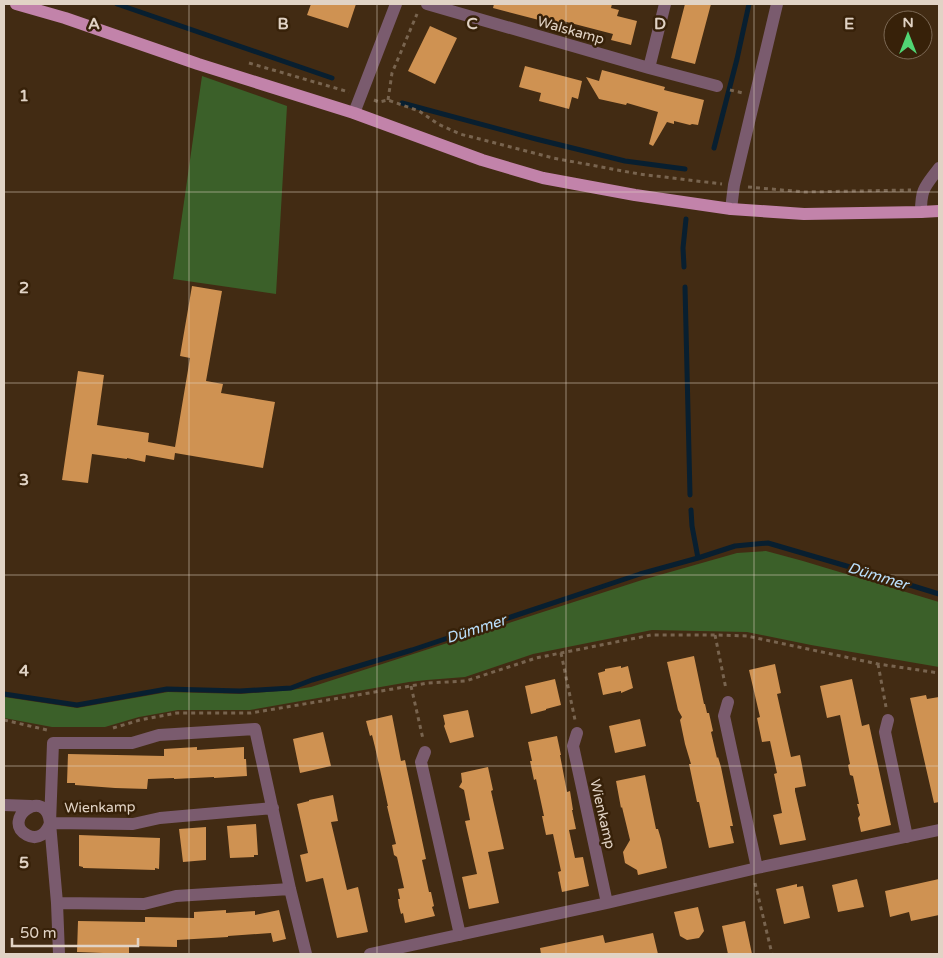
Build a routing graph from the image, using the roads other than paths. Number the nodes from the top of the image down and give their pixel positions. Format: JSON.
{"nodes":[{"id":1,"x":16,"y":4,"type":"edge"},
{"id":2,"x":396,"y":4,"type":"edge"},
{"id":3,"x":427,"y":4,"type":"edge"},
{"id":4,"x":665,"y":4,"type":"edge"},
{"id":5,"x":777,"y":4,"type":"edge"},
{"id":6,"x":649,"y":68,"type":"junction"},
{"id":7,"x":717,"y":86,"type":"dead end"},
{"id":8,"x":354,"y":114,"type":"junction"},
{"id":9,"x":939,"y":168,"type":"edge"},
{"id":10,"x":731,"y":209,"type":"junction"},
{"id":11,"x":939,"y":211,"type":"edge"},
{"id":12,"x":921,"y":212,"type":"junction"},
{"id":13,"x":728,"y":702,"type":"road end"},
{"id":14,"x":888,"y":720,"type":"road end"},
{"id":15,"x":577,"y":733,"type":"road end"},
{"id":16,"x":425,"y":752,"type":"road end"},
{"id":17,"x":4,"y":806,"type":"edge"},
{"id":18,"x":31,"y":806,"type":"junction"},
{"id":19,"x":273,"y":808,"type":"junction"},
{"id":20,"x":50,"y":823,"type":"junction"},
{"id":21,"x":939,"y":830,"type":"edge"},
{"id":22,"x":907,"y":837,"type":"junction"},
{"id":23,"x":755,"y":869,"type":"junction"},
{"id":24,"x":290,"y":889,"type":"junction"},
{"id":25,"x":57,"y":902,"type":"junction"},
{"id":26,"x":608,"y":902,"type":"junction"},
{"id":27,"x":460,"y":935,"type":"junction"},
{"id":28,"x":59,"y":954,"type":"edge"},
{"id":29,"x":306,"y":954,"type":"edge"},
{"id":30,"x":370,"y":954,"type":"edge"}],
"edges":[{"from":1,"to":8,"type":"main road"},
{"from":2,"to":8,"type":"street"},
{"from":3,"to":6,"type":"street","name":"Walskamp"},
{"from":4,"to":6,"type":"street"},
{"from":5,"to":10,"type":"street"},
{"from":6,"to":7,"type":"street","name":"Walskamp"},
{"from":8,"to":10,"type":"main road"},
{"from":9,"to":12,"type":"street"},
{"from":10,"to":12,"type":"main road"},
{"from":11,"to":12,"type":"main road"},
{"from":13,"to":23,"type":"street"},
{"from":14,"to":22,"type":"street"},
{"from":15,"to":26,"type":"street","name":"Wienkamp"},
{"from":16,"to":27,"type":"street"},
{"from":17,"to":18,"type":"street"},
{"from":18,"to":20,"type":"street"},
{"from":18,"to":20,"type":"street"},
{"from":19,"to":20,"type":"street","name":"Wienkamp"},
{"from":19,"to":20,"type":"street","name":"Wienkamp"},
{"from":19,"to":24,"type":"street","name":"Wienkamp"},
{"from":20,"to":25,"type":"street"},
{"from":21,"to":22,"type":"street"},
{"from":22,"to":23,"type":"street"},
{"from":23,"to":26,"type":"street"},
{"from":24,"to":25,"type":"street"},
{"from":24,"to":29,"type":"street","name":"Wienkamp"},
{"from":25,"to":28,"type":"street"},
{"from":26,"to":27,"type":"street"},
{"from":27,"to":30,"type":"street"}]}
